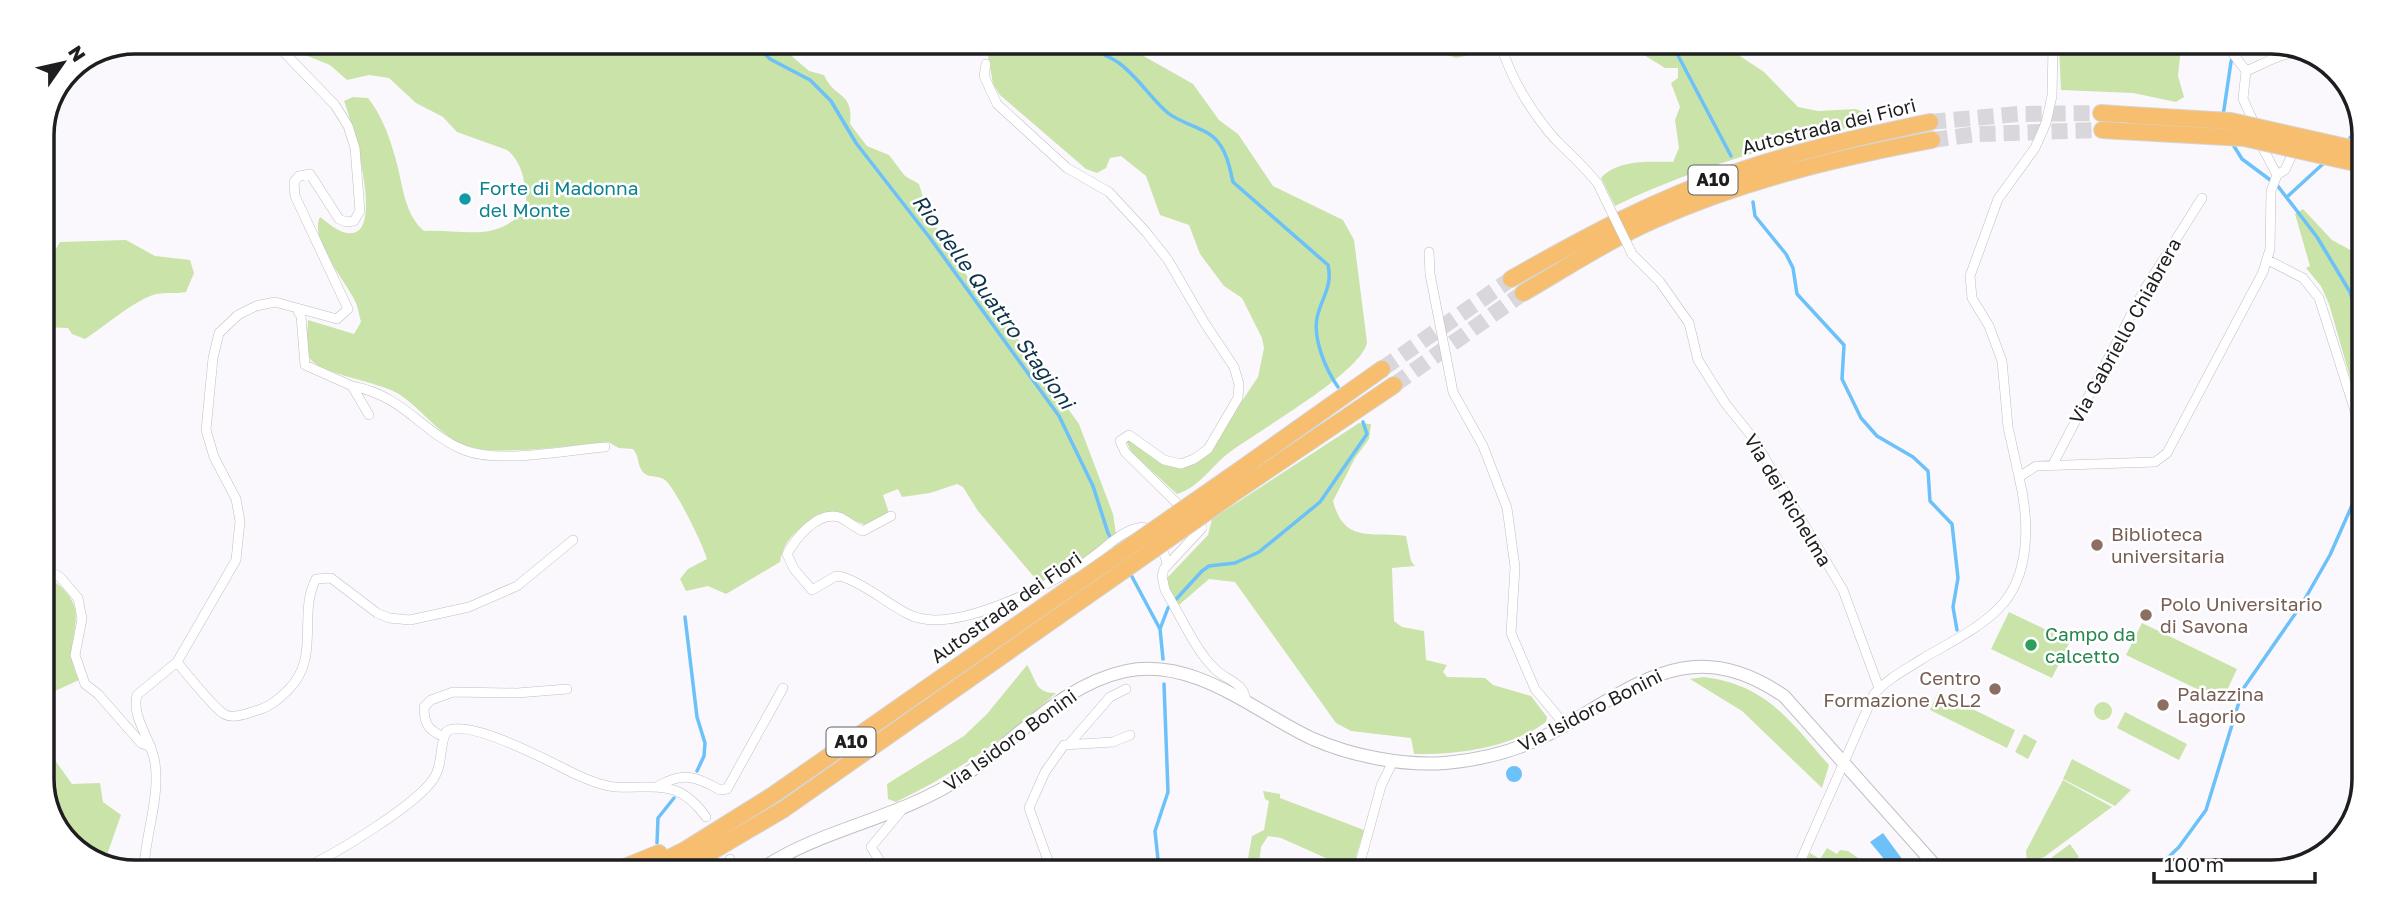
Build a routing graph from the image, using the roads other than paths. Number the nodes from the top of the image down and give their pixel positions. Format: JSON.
{"nodes":[{"id":1,"x":286,"y":54,"type":"edge"},
{"id":2,"x":1503,"y":54,"type":"edge"},
{"id":3,"x":2053,"y":54,"type":"edge"},
{"id":4,"x":2235,"y":54,"type":"edge"},
{"id":5,"x":2284,"y":56,"type":"edge"},
{"id":6,"x":986,"y":64,"type":"dead end"},
{"id":7,"x":2246,"y":71,"type":"junction"},
{"id":8,"x":2101,"y":113,"type":"tunnel mouth"},
{"id":9,"x":1930,"y":122,"type":"tunnel mouth"},
{"id":10,"x":2254,"y":123,"type":"junction"},
{"id":11,"x":2102,"y":130,"type":"tunnel mouth"},
{"id":12,"x":2289,"y":130,"type":"junction"},
{"id":13,"x":1933,"y":140,"type":"tunnel mouth"},
{"id":14,"x":2352,"y":142,"type":"edge"},
{"id":15,"x":2352,"y":148,"type":"edge"},
{"id":16,"x":2352,"y":162,"type":"edge"},
{"id":17,"x":2277,"y":175,"type":"junction"},
{"id":18,"x":2202,"y":198,"type":"dead end"},
{"id":19,"x":1429,"y":252,"type":"dead end"},
{"id":20,"x":2268,"y":260,"type":"junction"},
{"id":21,"x":1511,"y":279,"type":"tunnel mouth"},
{"id":22,"x":1523,"y":293,"type":"tunnel mouth"},
{"id":23,"x":295,"y":306,"type":"junction"},
{"id":24,"x":1382,"y":369,"type":"tunnel mouth"},
{"id":25,"x":1394,"y":384,"type":"tunnel mouth"},
{"id":26,"x":352,"y":386,"type":"junction"},
{"id":27,"x":2352,"y":402,"type":"edge"},
{"id":28,"x":369,"y":415,"type":"dead end"},
{"id":29,"x":605,"y":447,"type":"dead end"},
{"id":30,"x":2052,"y":466,"type":"junction"},
{"id":31,"x":2019,"y":477,"type":"junction"},
{"id":32,"x":1236,"y":482,"type":"junction"},
{"id":33,"x":891,"y":516,"type":"dead end"},
{"id":34,"x":573,"y":540,"type":"dead end"},
{"id":35,"x":1167,"y":564,"type":"junction"},
{"id":36,"x":54,"y":574,"type":"edge"},
{"id":37,"x":1051,"y":611,"type":"junction"},
{"id":38,"x":177,"y":662,"type":"junction"},
{"id":39,"x":783,"y":688,"type":"dead end"},
{"id":40,"x":1879,"y":688,"type":"junction"},
{"id":41,"x":567,"y":689,"type":"dead end"},
{"id":42,"x":1126,"y":689,"type":"dead end"},
{"id":43,"x":1246,"y":702,"type":"junction"},
{"id":44,"x":1565,"y":725,"type":"junction"},
{"id":45,"x":1130,"y":735,"type":"dead end"},
{"id":46,"x":444,"y":737,"type":"junction"},
{"id":47,"x":1070,"y":743,"type":"junction"},
{"id":48,"x":151,"y":747,"type":"junction"},
{"id":49,"x":1393,"y":761,"type":"junction"},
{"id":50,"x":1843,"y":762,"type":"junction"},
{"id":51,"x":657,"y":786,"type":"junction"},
{"id":52,"x":901,"y":811,"type":"junction"},
{"id":53,"x":706,"y":817,"type":"dead end"},
{"id":54,"x":728,"y":821,"type":"junction"},
{"id":55,"x":145,"y":860,"type":"edge"},
{"id":56,"x":322,"y":860,"type":"edge"},
{"id":57,"x":640,"y":860,"type":"edge"},
{"id":58,"x":664,"y":860,"type":"edge"},
{"id":59,"x":698,"y":860,"type":"edge"},
{"id":60,"x":776,"y":860,"type":"edge"},
{"id":61,"x":880,"y":860,"type":"edge"},
{"id":62,"x":1048,"y":860,"type":"edge"},
{"id":63,"x":1361,"y":860,"type":"edge"},
{"id":64,"x":1801,"y":860,"type":"edge"},
{"id":65,"x":1931,"y":860,"type":"edge"}],
"edges":[{"from":1,"to":23,"type":"street"},
{"from":2,"to":40,"type":"street","name":"Via dei Richelma","bridge":true},
{"from":3,"to":31,"type":"street"},
{"from":4,"to":7,"type":"street"},
{"from":5,"to":7,"type":"street"},
{"from":6,"to":35,"type":"street"},
{"from":7,"to":10,"type":"street"},
{"from":8,"to":15,"type":"highway","bridge":true},
{"from":9,"to":21,"type":"highway","name":"Autostrada dei Fiori","number":"A10"},
{"from":10,"to":12,"type":"street"},
{"from":10,"to":17,"type":"street"},
{"from":11,"to":16,"type":"highway","bridge":true},
{"from":12,"to":14,"type":"street"},
{"from":12,"to":17,"type":"street"},
{"from":13,"to":22,"type":"highway","name":"Autostrada dei Fiori","number":"A10"},
{"from":17,"to":20,"type":"street"},
{"from":18,"to":30,"type":"street","name":"Via Gabriello Chiabrera"},
{"from":19,"to":44,"type":"street"},
{"from":20,"to":27,"type":"street"},
{"from":20,"to":30,"type":"street"},
{"from":23,"to":26,"type":"street"},
{"from":23,"to":38,"type":"street"},
{"from":24,"to":32,"type":"highway","name":"Autostrada dei Fiori","number":"A10"},
{"from":25,"to":32,"type":"highway","name":"Autostrada dei Fiori","number":"A10"},
{"from":26,"to":28,"type":"street"},
{"from":26,"to":29,"type":"street"},
{"from":30,"to":31,"type":"street"},
{"from":31,"to":40,"type":"street"},
{"from":32,"to":37,"type":"highway","name":"Autostrada dei Fiori","number":"A10","bridge":true},
{"from":33,"to":35,"type":"street"},
{"from":34,"to":38,"type":"street"},
{"from":35,"to":43,"type":"street"},
{"from":36,"to":48,"type":"street"},
{"from":37,"to":54,"type":"highway","name":"Autostrada dei Fiori","number":"A10"},
{"from":37,"to":59,"type":"highway","name":"Autostrada dei Fiori","number":"A10"},
{"from":38,"to":48,"type":"street"},
{"from":39,"to":51,"type":"street"},
{"from":40,"to":50,"type":"street"},
{"from":41,"to":46,"type":"street"},
{"from":42,"to":47,"type":"street"},
{"from":43,"to":49,"type":"street","name":"Via Isidoro Bonini"},
{"from":43,"to":52,"type":"street","name":"Via Isidoro Bonini"},
{"from":44,"to":49,"type":"street","name":"Via Isidoro Bonini"},
{"from":44,"to":50,"type":"street","name":"Via Isidoro Bonini"},
{"from":45,"to":47,"type":"street"},
{"from":46,"to":51,"type":"street"},
{"from":46,"to":56,"type":"street"},
{"from":47,"to":62,"type":"street"},
{"from":48,"to":55,"type":"street"},
{"from":49,"to":63,"type":"street"},
{"from":50,"to":64,"type":"street"},
{"from":50,"to":65,"type":"street","name":"Via Isidoro Bonini"},
{"from":51,"to":53,"type":"street"},
{"from":52,"to":60,"type":"street","name":"Via Isidoro Bonini"},
{"from":52,"to":61,"type":"street"},
{"from":54,"to":57,"type":"highway","number":"A10"},
{"from":54,"to":58,"type":"highway","name":"Autostrada dei Fiori","number":"A10"}]}
